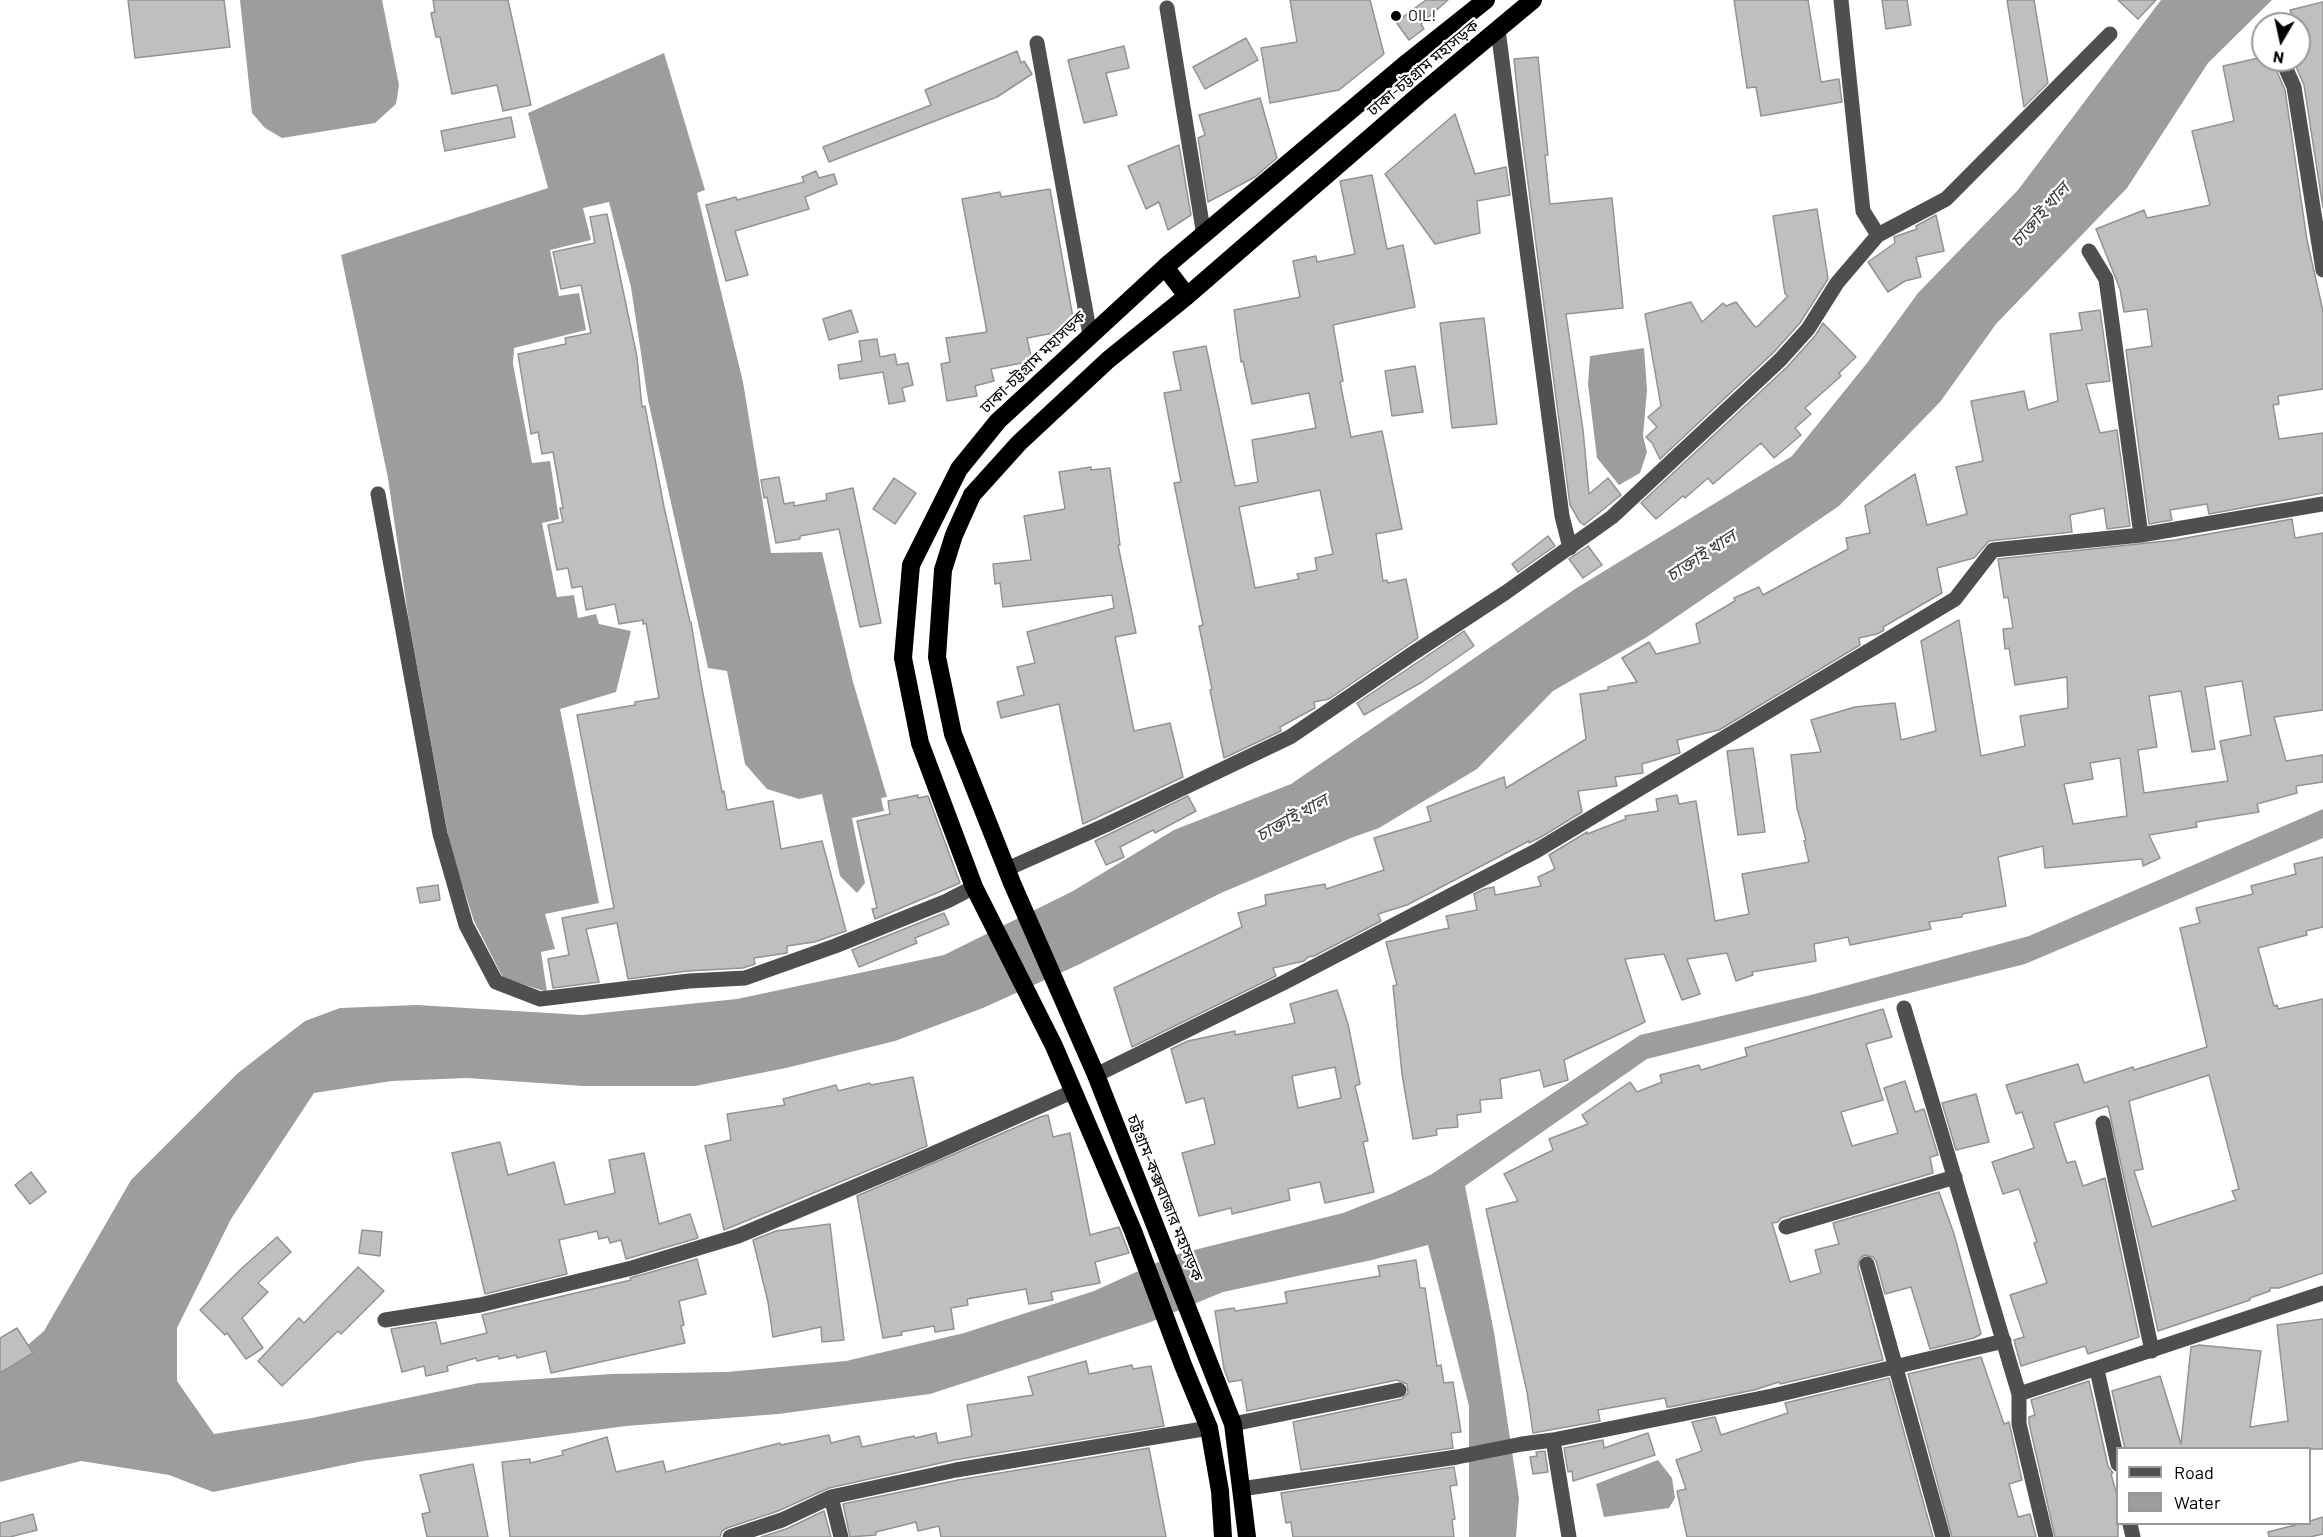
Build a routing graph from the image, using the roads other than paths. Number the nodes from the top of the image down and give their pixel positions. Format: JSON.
{"nodes":[{"id":1,"x":1486,"y":0,"type":"edge"},
{"id":2,"x":1533,"y":0,"type":"edge"},
{"id":3,"x":1841,"y":0,"type":"edge"},
{"id":4,"x":1167,"y":9,"type":"dead end"},
{"id":5,"x":1498,"y":30,"type":"junction"},
{"id":6,"x":2110,"y":34,"type":"dead end"},
{"id":7,"x":1037,"y":43,"type":"dead end"},
{"id":8,"x":2287,"y":72,"type":"edge"},
{"id":9,"x":1878,"y":235,"type":"junction"},
{"id":10,"x":1204,"y":236,"type":"junction"},
{"id":11,"x":2089,"y":251,"type":"dead end"},
{"id":12,"x":1165,"y":267,"type":"junction"},
{"id":13,"x":2323,"y":270,"type":"edge"},
{"id":14,"x":1187,"y":296,"type":"junction"},
{"id":15,"x":1090,"y":335,"type":"junction"},
{"id":16,"x":378,"y":494,"type":"dead end"},
{"id":17,"x":2323,"y":504,"type":"edge"},
{"id":18,"x":2141,"y":535,"type":"junction"},
{"id":19,"x":1570,"y":548,"type":"junction"},
{"id":20,"x":1010,"y":876,"type":"junction"},
{"id":21,"x":976,"y":891,"type":"junction"},
{"id":22,"x":1904,"y":1008,"type":"dead end"},
{"id":23,"x":1096,"y":1075,"type":"junction"},
{"id":24,"x":1074,"y":1090,"type":"junction"},
{"id":25,"x":2103,"y":1123,"type":"dead end"},
{"id":26,"x":1955,"y":1177,"type":"junction"},
{"id":27,"x":1786,"y":1227,"type":"dead end"},
{"id":28,"x":1867,"y":1264,"type":"dead end"},
{"id":29,"x":2323,"y":1293,"type":"edge"},
{"id":30,"x":386,"y":1320,"type":"dead end"},
{"id":31,"x":2004,"y":1341,"type":"junction"},
{"id":32,"x":2152,"y":1351,"type":"junction"},
{"id":33,"x":1897,"y":1365,"type":"junction"},
{"id":34,"x":2097,"y":1370,"type":"junction"},
{"id":35,"x":1399,"y":1390,"type":"dead end"},
{"id":36,"x":2019,"y":1394,"type":"junction"},
{"id":37,"x":1233,"y":1424,"type":"junction"},
{"id":38,"x":1209,"y":1428,"type":"junction"},
{"id":39,"x":1553,"y":1440,"type":"junction"},
{"id":40,"x":2116,"y":1455,"type":"edge"},
{"id":41,"x":1241,"y":1489,"type":"junction"},
{"id":42,"x":831,"y":1497,"type":"junction"},
{"id":43,"x":730,"y":1537,"type":"edge"},
{"id":44,"x":841,"y":1537,"type":"edge"},
{"id":45,"x":1223,"y":1537,"type":"edge"},
{"id":46,"x":1247,"y":1537,"type":"edge"},
{"id":47,"x":1569,"y":1537,"type":"edge"},
{"id":48,"x":1943,"y":1537,"type":"edge"},
{"id":49,"x":2046,"y":1537,"type":"edge"}],
"edges":[{"from":1,"to":10,"type":"highway","name":"ঢাকা-চট্টগ্রাম মহাসড়ক"},
{"from":2,"to":5,"type":"highway","name":"ঢাকা-চট্টগ্রাম মহাসড়ক"},
{"from":3,"to":9,"type":"street"},
{"from":4,"to":10,"type":"street"},
{"from":5,"to":14,"type":"highway","name":"ঢাকা-চট্টগ্রাম মহাসড়ক"},
{"from":5,"to":19,"type":"street"},
{"from":6,"to":9,"type":"street"},
{"from":7,"to":15,"type":"street"},
{"from":8,"to":13,"type":"street"},
{"from":9,"to":19,"type":"street"},
{"from":10,"to":12,"type":"highway","name":"ঢাকা-চট্টগ্রাম মহাসড়ক"},
{"from":11,"to":18,"type":"street"},
{"from":12,"to":14,"type":"highway"},
{"from":12,"to":15,"type":"highway","name":"ঢাকা-চট্টগ্রাম মহাসড়ক"},
{"from":14,"to":20,"type":"highway","name":"ঢাকা-চট্টগ্রাম মহাসড়ক"},
{"from":15,"to":21,"type":"highway","name":"ঢাকা-চট্টগ্রাম মহাসড়ক"},
{"from":16,"to":21,"type":"street"},
{"from":17,"to":18,"type":"street"},
{"from":18,"to":23,"type":"street"},
{"from":19,"to":20,"type":"street"},
{"from":20,"to":23,"type":"highway","name":"চট্টগ্রাম-কক্সবাজার মহাসড়ক"},
{"from":21,"to":24,"type":"highway"},
{"from":22,"to":26,"type":"street"},
{"from":23,"to":37,"type":"highway","name":"চট্টগ্রাম-কক্সবাজার মহাসড়ক"},
{"from":24,"to":30,"type":"street"},
{"from":24,"to":38,"type":"highway"},
{"from":25,"to":32,"type":"street"},
{"from":26,"to":27,"type":"street"},
{"from":26,"to":31,"type":"street"},
{"from":28,"to":33,"type":"street"},
{"from":29,"to":32,"type":"street"},
{"from":31,"to":33,"type":"street"},
{"from":31,"to":36,"type":"street"},
{"from":32,"to":34,"type":"street"},
{"from":33,"to":39,"type":"street"},
{"from":33,"to":48,"type":"street"},
{"from":34,"to":36,"type":"street"},
{"from":34,"to":40,"type":"street"},
{"from":35,"to":37,"type":"street"},
{"from":36,"to":49,"type":"street"},
{"from":37,"to":41,"type":"highway","name":"চট্টগ্রাম-কক্সবাজার মহাসড়ক"},
{"from":38,"to":42,"type":"street"},
{"from":38,"to":45,"type":"highway"},
{"from":39,"to":41,"type":"street"},
{"from":39,"to":47,"type":"street"},
{"from":41,"to":46,"type":"highway","name":"চট্টগ্রাম-কক্সবাজার মহাসড়ক"},
{"from":42,"to":43,"type":"street"},
{"from":42,"to":44,"type":"street"}]}
